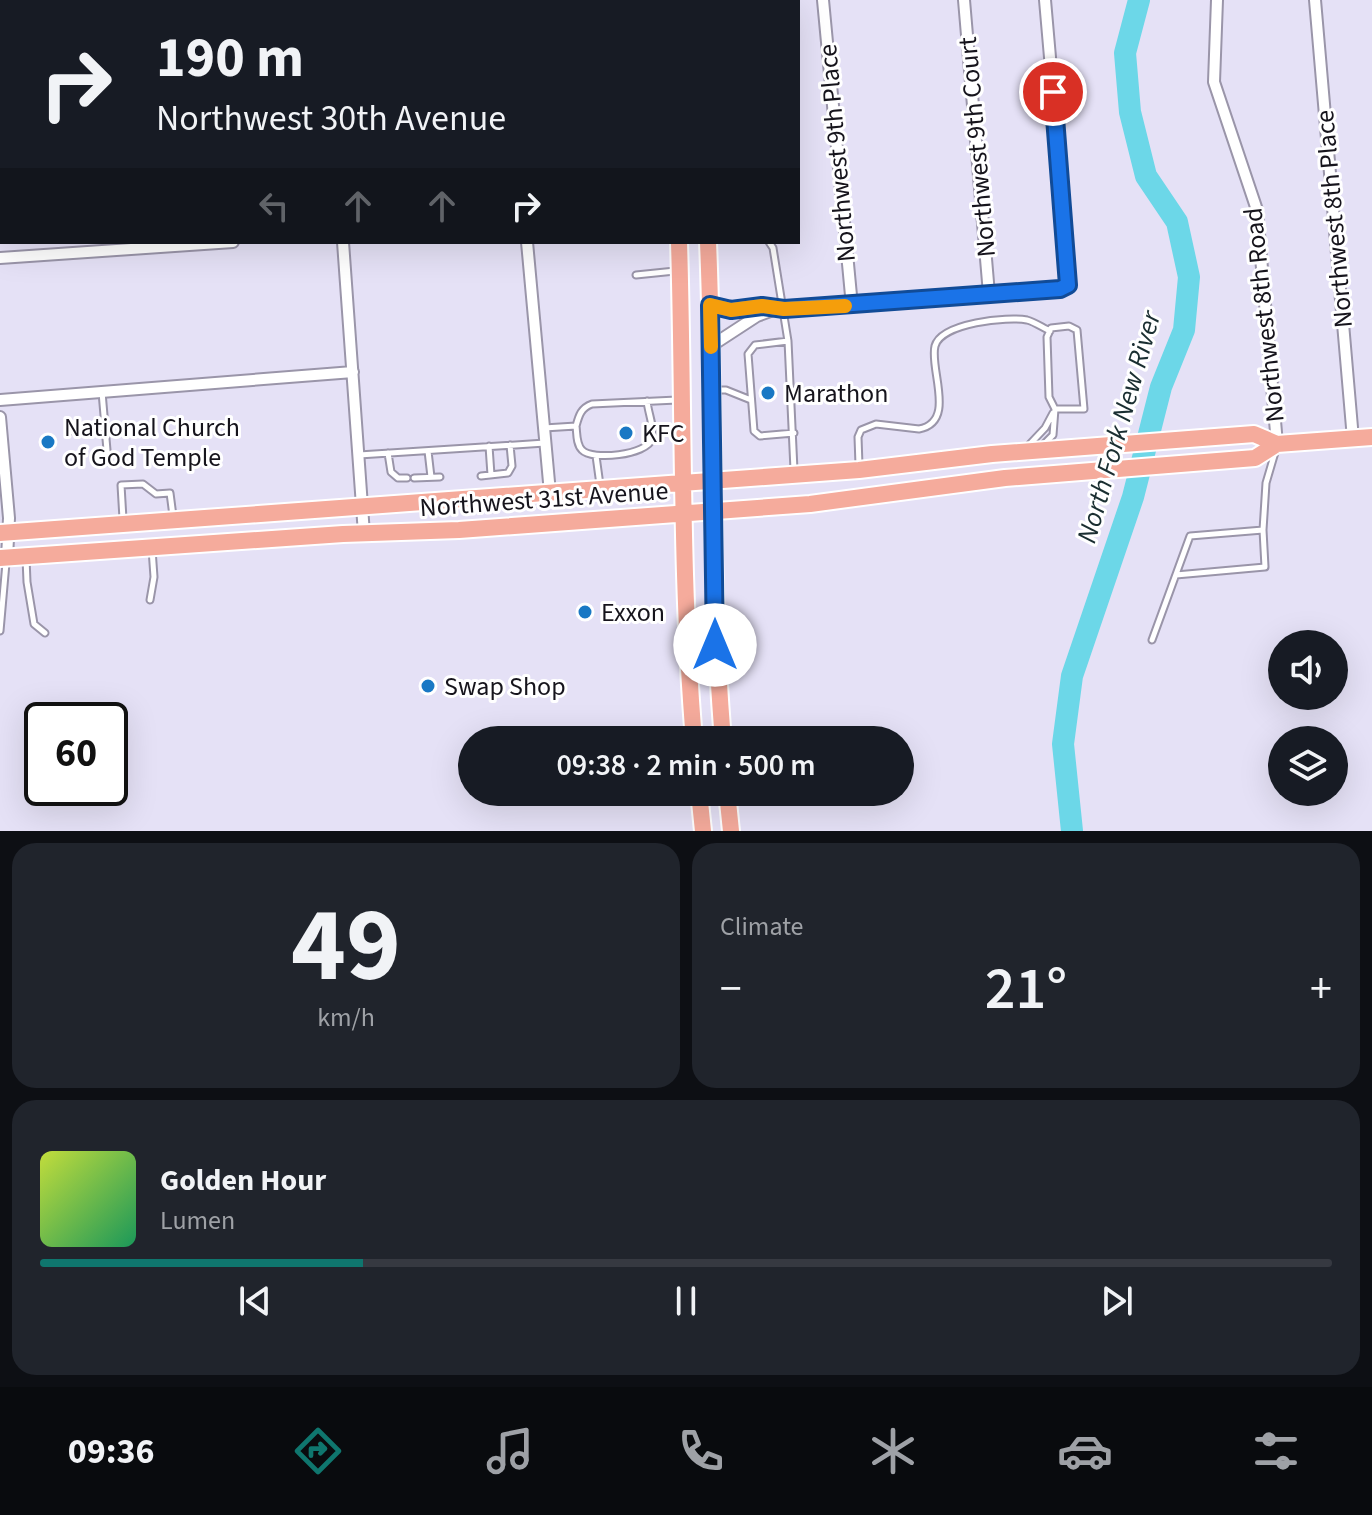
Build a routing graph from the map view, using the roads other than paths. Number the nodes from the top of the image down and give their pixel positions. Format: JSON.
{"nodes":[{"id":1,"x":823,"y":0,"type":"edge"},
{"id":2,"x":964,"y":0,"type":"edge"},
{"id":3,"x":1045,"y":0,"type":"edge"},
{"id":4,"x":1217,"y":0,"type":"edge"},
{"id":5,"x":1315,"y":0,"type":"edge"},
{"id":6,"x":204,"y":244,"type":"edge"},
{"id":7,"x":343,"y":244,"type":"edge"},
{"id":8,"x":527,"y":244,"type":"edge"},
{"id":9,"x":679,"y":244,"type":"edge"},
{"id":10,"x":708,"y":244,"type":"edge"},
{"id":11,"x":770,"y":244,"type":"edge"},
{"id":12,"x":0,"y":258,"type":"edge"},
{"id":13,"x":680,"y":271,"type":"junction"},
{"id":14,"x":636,"y":275,"type":"dead end"},
{"id":15,"x":989,"y":294,"type":"junction"},
{"id":16,"x":710,"y":305,"type":"junction"},
{"id":17,"x":852,"y":306,"type":"junction"},
{"id":18,"x":781,"y":309,"type":"junction"},
{"id":19,"x":1050,"y":331,"type":"junction"},
{"id":20,"x":788,"y":341,"type":"junction"},
{"id":21,"x":711,"y":346,"type":"junction"},
{"id":22,"x":353,"y":372,"type":"junction"},
{"id":23,"x":713,"y":390,"type":"junction"},
{"id":24,"x":102,"y":391,"type":"junction"},
{"id":25,"x":0,"y":400,"type":"edge"},
{"id":26,"x":681,"y":400,"type":"junction"},
{"id":27,"x":751,"y":400,"type":"junction"},
{"id":28,"x":647,"y":401,"type":"junction"},
{"id":29,"x":1055,"y":409,"type":"junction"},
{"id":30,"x":0,"y":417,"type":"edge"},
{"id":31,"x":576,"y":426,"type":"junction"},
{"id":32,"x":105,"y":427,"type":"junction"},
{"id":33,"x":543,"y":428,"type":"junction"},
{"id":34,"x":69,"y":431,"type":"dead end"},
{"id":35,"x":794,"y":433,"type":"junction"},
{"id":36,"x":1372,"y":437,"type":"edge"},
{"id":37,"x":1353,"y":439,"type":"junction"},
{"id":38,"x":546,"y":443,"type":"junction"},
{"id":39,"x":1277,"y":444,"type":"junction"},
{"id":40,"x":510,"y":445,"type":"junction"},
{"id":41,"x":489,"y":446,"type":"junction"},
{"id":42,"x":428,"y":450,"type":"junction"},
{"id":43,"x":1031,"y":451,"type":"junction"},
{"id":44,"x":388,"y":453,"type":"junction"},
{"id":45,"x":359,"y":455,"type":"junction"},
{"id":46,"x":596,"y":456,"type":"junction"},
{"id":47,"x":108,"y":462,"type":"dead end"},
{"id":48,"x":859,"y":470,"type":"junction"},
{"id":49,"x":491,"y":475,"type":"junction"},
{"id":50,"x":794,"y":475,"type":"junction"},
{"id":51,"x":481,"y":476,"type":"dead end"},
{"id":52,"x":431,"y":477,"type":"junction"},
{"id":53,"x":440,"y":477,"type":"dead end"},
{"id":54,"x":1005,"y":478,"type":"junction"},
{"id":55,"x":714,"y":481,"type":"junction"},
{"id":56,"x":682,"y":484,"type":"junction"},
{"id":57,"x":600,"y":490,"type":"junction"},
{"id":58,"x":550,"y":493,"type":"junction"},
{"id":59,"x":362,"y":507,"type":"junction"},
{"id":60,"x":714,"y":511,"type":"junction"},
{"id":61,"x":682,"y":514,"type":"junction"},
{"id":62,"x":173,"y":521,"type":"junction"},
{"id":63,"x":124,"y":524,"type":"junction"},
{"id":64,"x":1263,"y":530,"type":"junction"},
{"id":65,"x":4,"y":533,"type":"edge"},
{"id":66,"x":364,"y":534,"type":"junction"},
{"id":67,"x":152,"y":548,"type":"junction"},
{"id":68,"x":26,"y":557,"type":"junction"},
{"id":69,"x":4,"y":558,"type":"edge"},
{"id":70,"x":1176,"y":575,"type":"junction"},
{"id":71,"x":150,"y":600,"type":"dead end"},
{"id":72,"x":0,"y":631,"type":"edge"},
{"id":73,"x":45,"y":633,"type":"dead end"},
{"id":74,"x":1152,"y":640,"type":"dead end"},
{"id":75,"x":693,"y":726,"type":"edge"},
{"id":76,"x":722,"y":726,"type":"edge"},
{"id":77,"x":700,"y":806,"type":"edge"},
{"id":78,"x":728,"y":806,"type":"edge"},
{"id":79,"x":703,"y":831,"type":"edge"},
{"id":80,"x":731,"y":831,"type":"edge"}],
"edges":[{"from":1,"to":17,"type":"street","name":"Northwest 9th Place"},
{"from":2,"to":15,"type":"street","name":"Northwest 9th Court"},
{"from":3,"to":15,"type":"street"},
{"from":4,"to":39,"type":"street","name":"Northwest 8th Road"},
{"from":5,"to":37,"type":"street","name":"Northwest 8th Place"},
{"from":6,"to":12,"type":"street"},
{"from":7,"to":22,"type":"street"},
{"from":8,"to":33,"type":"street"},
{"from":9,"to":13,"type":"main road"},
{"from":10,"to":16,"type":"main road"},
{"from":11,"to":18,"type":"lane"},
{"from":13,"to":14,"type":"lane"},
{"from":13,"to":26,"type":"main road"},
{"from":15,"to":17,"type":"street"},
{"from":16,"to":18,"type":"street"},
{"from":16,"to":21,"type":"main road"},
{"from":17,"to":18,"type":"street"},
{"from":18,"to":20,"type":"lane"},
{"from":18,"to":21,"type":"street"},
{"from":19,"to":29,"type":"lane"},
{"from":19,"to":29,"type":"lane"},
{"from":19,"to":48,"type":"lane"},
{"from":20,"to":27,"type":"lane"},
{"from":20,"to":35,"type":"lane"},
{"from":21,"to":23,"type":"main road"},
{"from":22,"to":24,"type":"street"},
{"from":22,"to":45,"type":"street"},
{"from":23,"to":27,"type":"lane"},
{"from":23,"to":55,"type":"main road"},
{"from":24,"to":25,"type":"street"},
{"from":24,"to":32,"type":"lane"},
{"from":26,"to":28,"type":"lane"},
{"from":26,"to":56,"type":"main road"},
{"from":27,"to":35,"type":"lane"},
{"from":28,"to":31,"type":"lane"},
{"from":28,"to":46,"type":"lane"},
{"from":29,"to":43,"type":"lane"},
{"from":29,"to":43,"type":"lane"},
{"from":30,"to":65,"type":"street"},
{"from":31,"to":33,"type":"lane"},
{"from":31,"to":46,"type":"lane"},
{"from":32,"to":34,"type":"lane"},
{"from":32,"to":47,"type":"lane"},
{"from":33,"to":38,"type":"street"},
{"from":35,"to":50,"type":"lane"},
{"from":36,"to":37,"type":"main road","name":"Northwest 31st Avenue"},
{"from":37,"to":39,"type":"main road","name":"Northwest 31st Avenue"},
{"from":38,"to":40,"type":"lane"},
{"from":38,"to":58,"type":"street"},
{"from":39,"to":43,"type":"main road","name":"Northwest 31st Avenue"},
{"from":39,"to":54,"type":"main road","name":"Northwest 31st Avenue"},
{"from":39,"to":64,"type":"lane"},
{"from":40,"to":41,"type":"lane"},
{"from":40,"to":49,"type":"lane"},
{"from":41,"to":42,"type":"lane"},
{"from":41,"to":49,"type":"lane"},
{"from":42,"to":44,"type":"lane"},
{"from":42,"to":52,"type":"lane"},
{"from":43,"to":48,"type":"main road","name":"Northwest 31st Avenue"},
{"from":43,"to":54,"type":"main road"},
{"from":44,"to":45,"type":"lane"},
{"from":44,"to":52,"type":"lane"},
{"from":45,"to":59,"type":"street"},
{"from":46,"to":57,"type":"lane"},
{"from":48,"to":50,"type":"main road","name":"Northwest 31st Avenue"},
{"from":49,"to":51,"type":"lane"},
{"from":50,"to":55,"type":"main road","name":"Northwest 31st Avenue"},
{"from":52,"to":53,"type":"lane"},
{"from":54,"to":60,"type":"main road","name":"Northwest 31st Avenue"},
{"from":55,"to":56,"type":"main road","name":"Northwest 31st Avenue"},
{"from":55,"to":60,"type":"main road"},
{"from":56,"to":57,"type":"main road","name":"Northwest 31st Avenue"},
{"from":56,"to":61,"type":"main road"},
{"from":57,"to":58,"type":"main road","name":"Northwest 31st Avenue"},
{"from":58,"to":59,"type":"main road","name":"Northwest 31st Avenue"},
{"from":59,"to":62,"type":"main road","name":"Northwest 31st Avenue"},
{"from":59,"to":66,"type":"street"},
{"from":60,"to":61,"type":"main road","name":"Northwest 31st Avenue"},
{"from":60,"to":76,"type":"main road"},
{"from":61,"to":66,"type":"main road","name":"Northwest 31st Avenue"},
{"from":61,"to":75,"type":"main road"},
{"from":62,"to":63,"type":"main road","name":"Northwest 31st Avenue"},
{"from":62,"to":63,"type":"lane"},
{"from":63,"to":65,"type":"main road","name":"Northwest 31st Avenue"},
{"from":64,"to":70,"type":"lane"},
{"from":64,"to":70,"type":"lane"},
{"from":65,"to":69,"type":"street"},
{"from":66,"to":67,"type":"main road","name":"Northwest 31st Avenue"},
{"from":67,"to":68,"type":"main road","name":"Northwest 31st Avenue"},
{"from":67,"to":71,"type":"lane"},
{"from":68,"to":69,"type":"main road","name":"Northwest 31st Avenue"},
{"from":68,"to":73,"type":"lane"},
{"from":69,"to":72,"type":"lane"},
{"from":70,"to":74,"type":"lane"},
{"from":77,"to":79,"type":"main road"},
{"from":78,"to":80,"type":"main road"}]}
